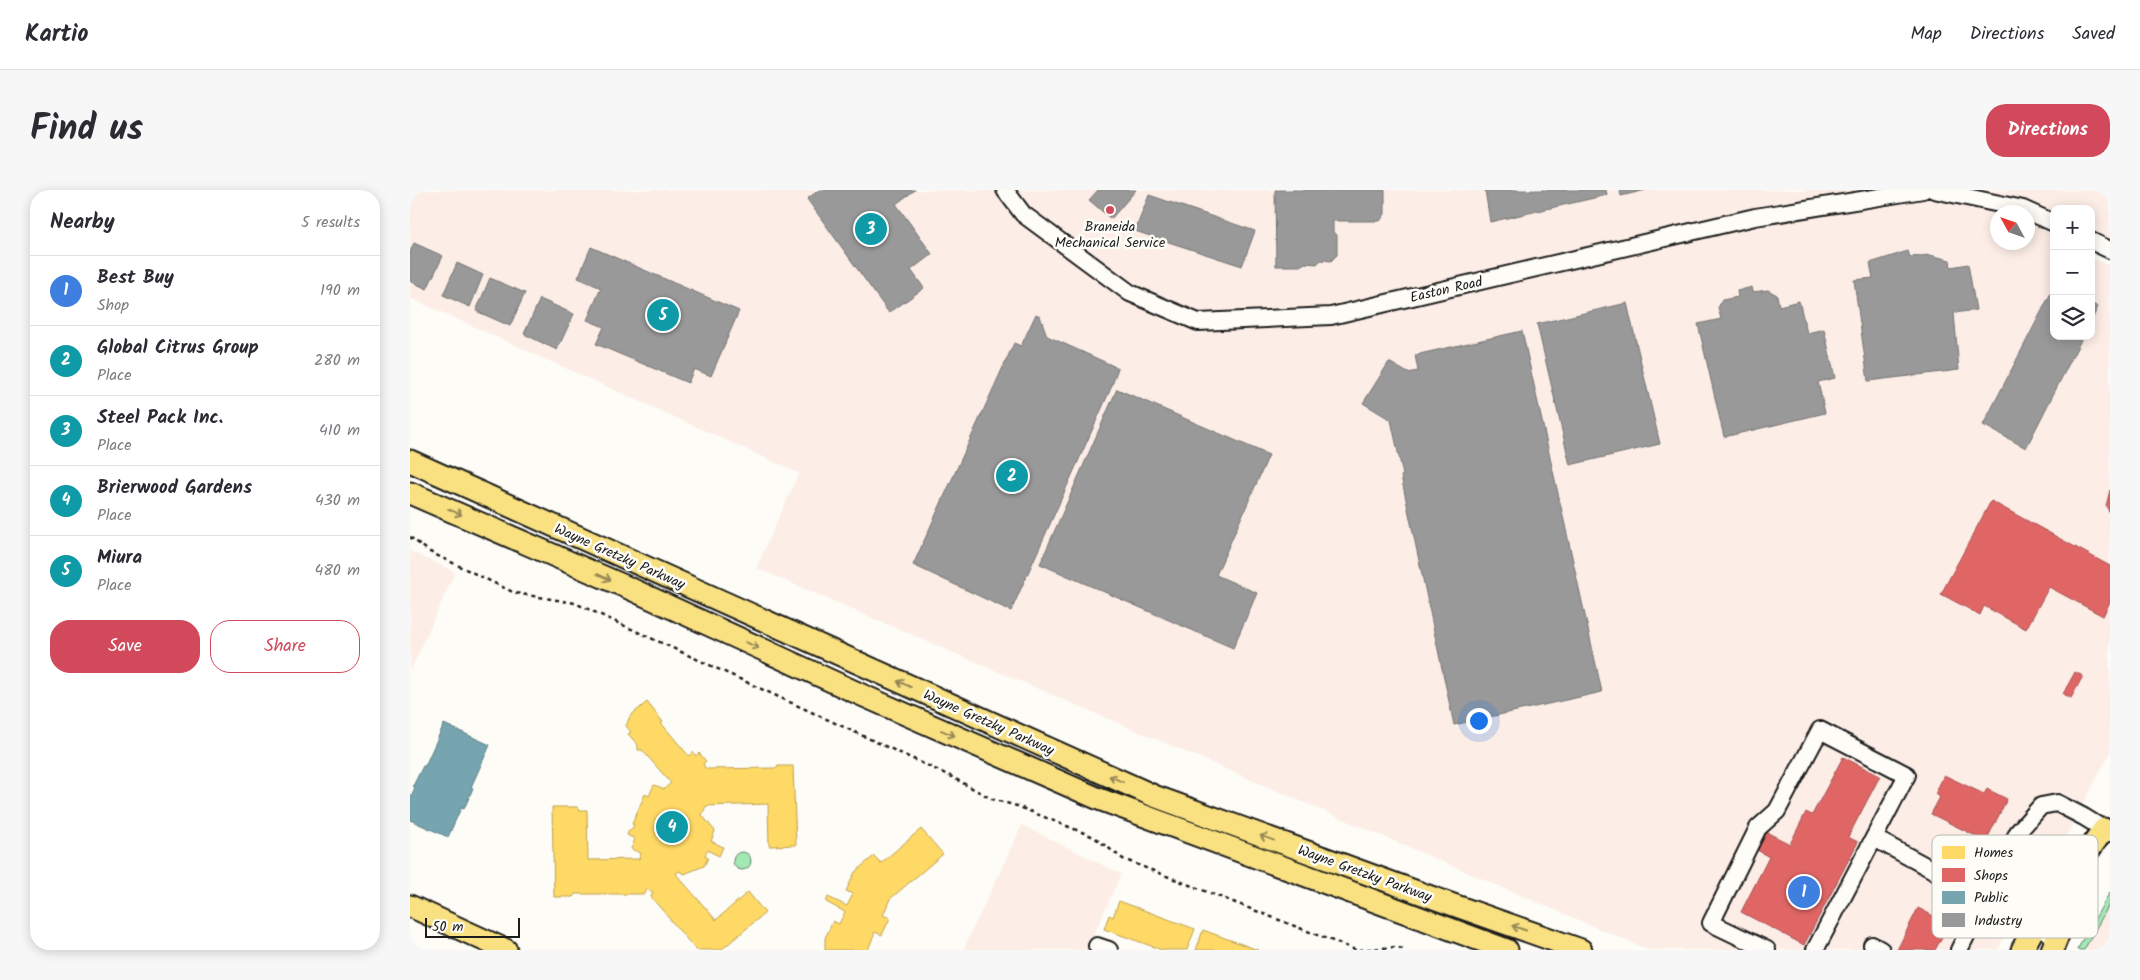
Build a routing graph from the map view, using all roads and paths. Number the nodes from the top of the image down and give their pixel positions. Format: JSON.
{"nodes":[{"id":1,"x":1006,"y":190,"type":"edge"},
{"id":2,"x":1923,"y":190,"type":"edge"},
{"id":3,"x":1934,"y":190,"type":"edge"},
{"id":4,"x":2050,"y":221,"type":"edge"},
{"id":5,"x":2095,"y":243,"type":"edge"},
{"id":6,"x":2110,"y":250,"type":"edge"},
{"id":7,"x":410,"y":461,"type":"edge"},
{"id":8,"x":410,"y":493,"type":"edge"},
{"id":9,"x":410,"y":536,"type":"edge"},
{"id":10,"x":2108,"y":827,"type":"edge"},
{"id":11,"x":2016,"y":835,"type":"edge"},
{"id":12,"x":1874,"y":838,"type":"junction"},
{"id":13,"x":2098,"y":841,"type":"edge"},
{"id":14,"x":2098,"y":841,"type":"edge"},
{"id":15,"x":1932,"y":870,"type":"edge"},
{"id":16,"x":410,"y":906,"type":"edge"},
{"id":17,"x":1965,"y":938,"type":"edge"},
{"id":18,"x":2028,"y":938,"type":"edge"},
{"id":19,"x":506,"y":950,"type":"edge"},
{"id":20,"x":1357,"y":950,"type":"edge"},
{"id":21,"x":1406,"y":950,"type":"edge"},
{"id":22,"x":1507,"y":950,"type":"edge"},
{"id":23,"x":1581,"y":950,"type":"edge"},
{"id":24,"x":1768,"y":950,"type":"edge"},
{"id":25,"x":1815,"y":950,"type":"edge"},
{"id":26,"x":1959,"y":950,"type":"edge"},
{"id":27,"x":2022,"y":950,"type":"edge"}],
"edges":[{"from":1,"to":2,"type":"street","name":"Easton Road"},
{"from":3,"to":4,"type":"street"},
{"from":5,"to":6,"type":"street"},
{"from":23,"to":7,"type":"main road","name":"Wayne Gretzky Parkway","one_way":true},
{"from":8,"to":22,"type":"main road","name":"Wayne Gretzky Parkway","one_way":true},
{"from":9,"to":20,"type":"path"},
{"from":10,"to":11,"type":"street"},
{"from":10,"to":13,"type":"main road"},
{"from":10,"to":14,"type":"main road"},
{"from":12,"to":15,"type":"street"},
{"from":12,"to":24,"type":"street"},
{"from":12,"to":25,"type":"street"},
{"from":16,"to":19,"type":"main road"},
{"from":17,"to":26,"type":"street"},
{"from":18,"to":27,"type":"main road"},
{"from":20,"to":21,"type":"path"}]}
